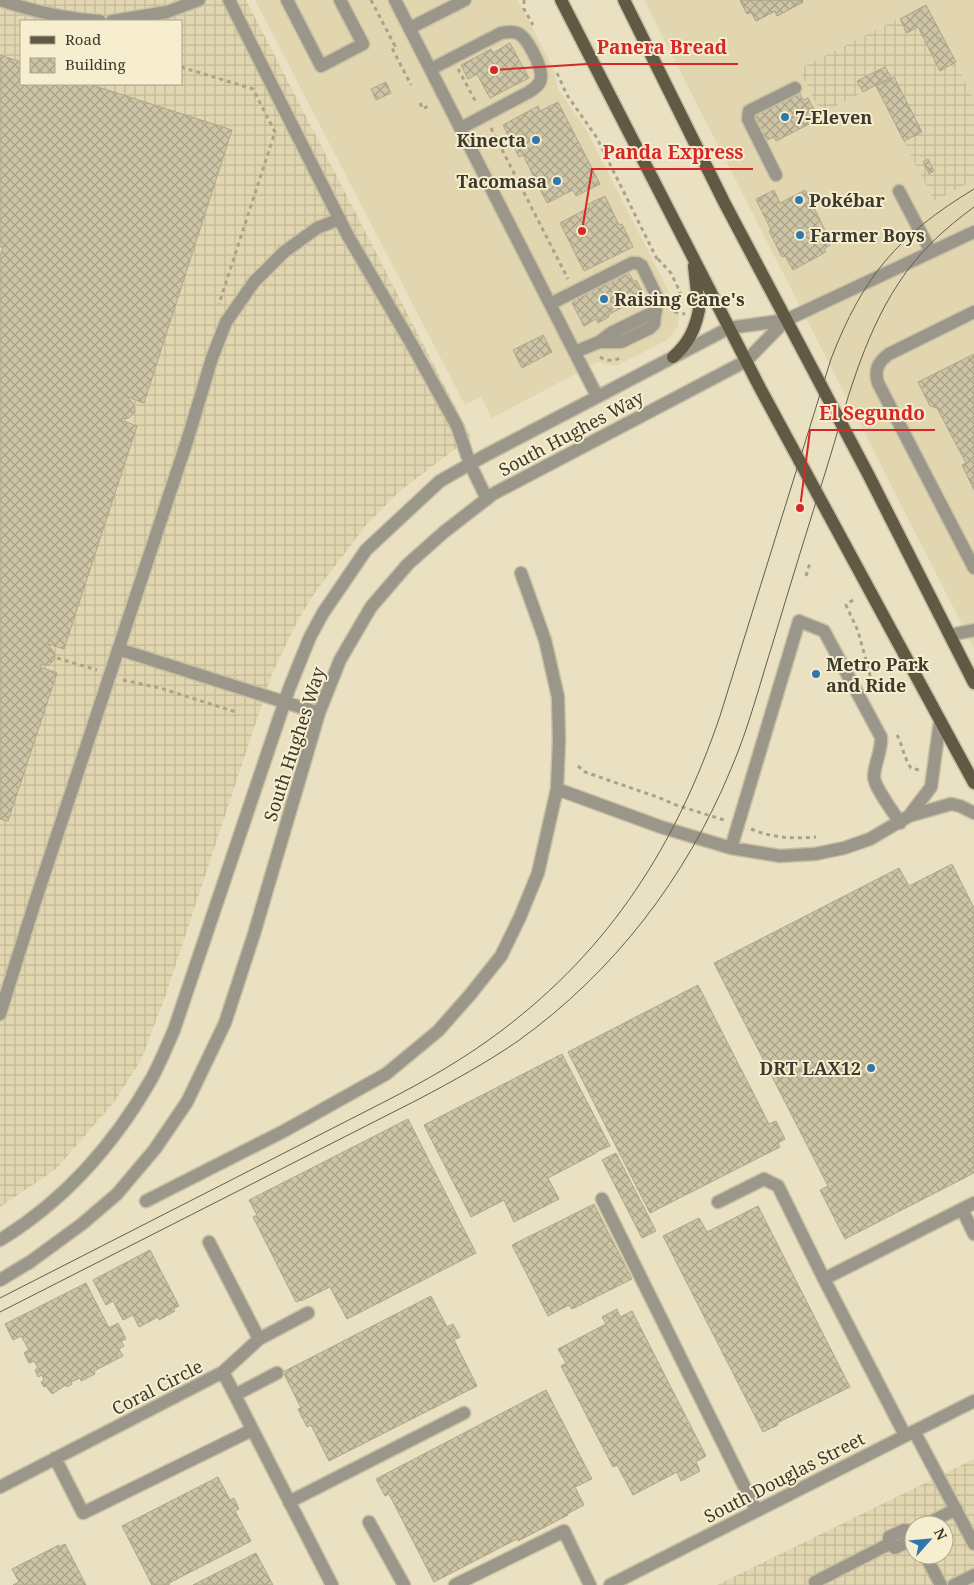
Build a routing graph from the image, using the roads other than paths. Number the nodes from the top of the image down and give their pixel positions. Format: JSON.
{"nodes":[{"id":1,"x":0,"y":0,"type":"edge"},
{"id":2,"x":199,"y":0,"type":"edge"},
{"id":3,"x":229,"y":0,"type":"edge"},
{"id":4,"x":287,"y":0,"type":"edge"},
{"id":5,"x":340,"y":0,"type":"edge"},
{"id":6,"x":395,"y":0,"type":"edge"},
{"id":7,"x":465,"y":0,"type":"edge"},
{"id":8,"x":561,"y":0,"type":"edge"},
{"id":9,"x":624,"y":0,"type":"edge"},
{"id":10,"x":83,"y":20,"type":"edge"},
{"id":11,"x":118,"y":20,"type":"edge"},
{"id":12,"x":410,"y":28,"type":"junction"},
{"id":13,"x":431,"y":69,"type":"junction"},
{"id":14,"x":795,"y":88,"type":"dead end"},
{"id":15,"x":461,"y":128,"type":"junction"},
{"id":16,"x":776,"y":175,"type":"dead end"},
{"id":17,"x":899,"y":191,"type":"dead end"},
{"id":18,"x":340,"y":219,"type":"junction"},
{"id":19,"x":974,"y":232,"type":"edge"},
{"id":20,"x":931,"y":252,"type":"junction"},
{"id":21,"x":694,"y":259,"type":"junction"},
{"id":22,"x":550,"y":304,"type":"junction"},
{"id":23,"x":974,"y":312,"type":"edge"},
{"id":24,"x":786,"y":320,"type":"junction"},
{"id":25,"x":730,"y":328,"type":"junction"},
{"id":26,"x":575,"y":352,"type":"junction"},
{"id":27,"x":673,"y":357,"type":"junction"},
{"id":28,"x":746,"y":361,"type":"junction"},
{"id":29,"x":597,"y":396,"type":"junction"},
{"id":30,"x":470,"y":464,"type":"junction"},
{"id":31,"x":487,"y":498,"type":"junction"},
{"id":32,"x":974,"y":568,"type":"edge"},
{"id":33,"x":521,"y":573,"type":"dead end"},
{"id":34,"x":974,"y":630,"type":"edge"},
{"id":35,"x":950,"y":635,"type":"junction"},
{"id":36,"x":118,"y":649,"type":"junction"},
{"id":37,"x":974,"y":684,"type":"edge"},
{"id":38,"x":284,"y":702,"type":"junction"},
{"id":39,"x":319,"y":713,"type":"junction"},
{"id":40,"x":940,"y":721,"type":"junction"},
{"id":41,"x":974,"y":783,"type":"edge"},
{"id":42,"x":557,"y":789,"type":"junction"},
{"id":43,"x":974,"y":813,"type":"edge"},
{"id":44,"x":905,"y":819,"type":"junction"},
{"id":45,"x":731,"y":848,"type":"junction"},
{"id":46,"x":0,"y":1014,"type":"edge"},
{"id":47,"x":602,"y":1199,"type":"dead end"},
{"id":48,"x":146,"y":1201,"type":"dead end"},
{"id":49,"x":718,"y":1202,"type":"dead end"},
{"id":50,"x":974,"y":1203,"type":"edge"},
{"id":51,"x":962,"y":1209,"type":"junction"},
{"id":52,"x":974,"y":1234,"type":"edge"},
{"id":53,"x":0,"y":1240,"type":"edge"},
{"id":54,"x":208,"y":1242,"type":"dead end"},
{"id":55,"x":824,"y":1279,"type":"junction"},
{"id":56,"x":0,"y":1280,"type":"edge"},
{"id":57,"x":308,"y":1314,"type":"dead end"},
{"id":58,"x":259,"y":1339,"type":"junction"},
{"id":59,"x":223,"y":1372,"type":"junction"},
{"id":60,"x":277,"y":1373,"type":"dead end"},
{"id":61,"x":235,"y":1395,"type":"junction"},
{"id":62,"x":974,"y":1401,"type":"edge"},
{"id":63,"x":464,"y":1414,"type":"dead end"},
{"id":64,"x":252,"y":1430,"type":"junction"},
{"id":65,"x":910,"y":1433,"type":"junction"},
{"id":66,"x":55,"y":1458,"type":"junction"},
{"id":67,"x":0,"y":1486,"type":"edge"},
{"id":68,"x":289,"y":1502,"type":"junction"},
{"id":69,"x":956,"y":1509,"type":"junction"},
{"id":70,"x":756,"y":1510,"type":"junction"},
{"id":71,"x":944,"y":1515,"type":"edge"},
{"id":72,"x":369,"y":1522,"type":"dead end"},
{"id":73,"x":904,"y":1544,"type":"edge"},
{"id":74,"x":974,"y":1544,"type":"edge"},
{"id":75,"x":930,"y":1565,"type":"edge"},
{"id":76,"x":974,"y":1575,"type":"edge"},
{"id":77,"x":815,"y":1582,"type":"dead end"},
{"id":78,"x":332,"y":1585,"type":"edge"},
{"id":79,"x":404,"y":1585,"type":"edge"},
{"id":80,"x":456,"y":1585,"type":"edge"},
{"id":81,"x":590,"y":1585,"type":"edge"},
{"id":82,"x":610,"y":1585,"type":"edge"},
{"id":83,"x":941,"y":1585,"type":"edge"},
{"id":84,"x":954,"y":1585,"type":"edge"}],
"edges":[{"from":1,"to":10,"type":"street"},
{"from":2,"to":11,"type":"street"},
{"from":3,"to":18,"type":"street"},
{"from":4,"to":5,"type":"street"},
{"from":6,"to":12,"type":"street"},
{"from":7,"to":12,"type":"street"},
{"from":8,"to":21,"type":"main road"},
{"from":9,"to":24,"type":"main road"},
{"from":12,"to":13,"type":"street"},
{"from":13,"to":15,"type":"street"},
{"from":13,"to":15,"type":"street"},
{"from":14,"to":16,"type":"street"},
{"from":15,"to":22,"type":"street"},
{"from":17,"to":20,"type":"street"},
{"from":18,"to":30,"type":"street"},
{"from":18,"to":36,"type":"street"},
{"from":19,"to":20,"type":"street"},
{"from":20,"to":24,"type":"street"},
{"from":21,"to":25,"type":"main road"},
{"from":21,"to":27,"type":"main road"},
{"from":22,"to":26,"type":"street"},
{"from":22,"to":26,"type":"street"},
{"from":23,"to":32,"type":"street"},
{"from":24,"to":25,"type":"street","name":"South Hughes Way"},
{"from":24,"to":28,"type":"street","name":"South Hughes Way"},
{"from":24,"to":35,"type":"main road"},
{"from":25,"to":27,"type":"street","name":"South Hughes Way"},
{"from":25,"to":28,"type":"main road"},
{"from":26,"to":29,"type":"street"},
{"from":27,"to":29,"type":"street","name":"South Hughes Way"},
{"from":28,"to":31,"type":"street","name":"South Hughes Way"},
{"from":28,"to":40,"type":"main road"},
{"from":29,"to":30,"type":"street","name":"South Hughes Way"},
{"from":30,"to":31,"type":"street"},
{"from":30,"to":38,"type":"street","name":"South Hughes Way"},
{"from":31,"to":39,"type":"street","name":"South Hughes Way"},
{"from":33,"to":42,"type":"street"},
{"from":34,"to":35,"type":"street"},
{"from":35,"to":37,"type":"main road"},
{"from":36,"to":38,"type":"street"},
{"from":36,"to":46,"type":"street"},
{"from":38,"to":39,"type":"street"},
{"from":38,"to":53,"type":"street","name":"South Hughes Way"},
{"from":39,"to":56,"type":"street","name":"South Hughes Way"},
{"from":40,"to":41,"type":"main road"},
{"from":40,"to":44,"type":"street"},
{"from":42,"to":45,"type":"street"},
{"from":42,"to":48,"type":"street"},
{"from":43,"to":44,"type":"street"},
{"from":44,"to":45,"type":"street"},
{"from":44,"to":45,"type":"street"},
{"from":47,"to":70,"type":"street"},
{"from":49,"to":55,"type":"street"},
{"from":50,"to":51,"type":"street"},
{"from":51,"to":52,"type":"street"},
{"from":51,"to":55,"type":"street"},
{"from":54,"to":58,"type":"street"},
{"from":55,"to":65,"type":"street"},
{"from":57,"to":58,"type":"street"},
{"from":58,"to":59,"type":"street"},
{"from":59,"to":61,"type":"street","name":"Coral Circle"},
{"from":59,"to":66,"type":"street","name":"Coral Circle"},
{"from":60,"to":61,"type":"street"},
{"from":61,"to":64,"type":"street","name":"Coral Circle"},
{"from":62,"to":65,"type":"street","name":"South Douglas Street"},
{"from":63,"to":68,"type":"street"},
{"from":64,"to":66,"type":"street"},
{"from":64,"to":68,"type":"street","name":"Coral Circle"},
{"from":65,"to":69,"type":"street"},
{"from":65,"to":70,"type":"street","name":"South Douglas Street"},
{"from":66,"to":67,"type":"street","name":"Coral Circle"},
{"from":68,"to":78,"type":"street","name":"Coral Circle"},
{"from":69,"to":71,"type":"street"},
{"from":69,"to":74,"type":"street"},
{"from":70,"to":82,"type":"street","name":"South Douglas Street"},
{"from":72,"to":79,"type":"street"},
{"from":73,"to":77,"type":"street"},
{"from":75,"to":83,"type":"street"},
{"from":76,"to":84,"type":"street"},
{"from":80,"to":81,"type":"street"}]}
